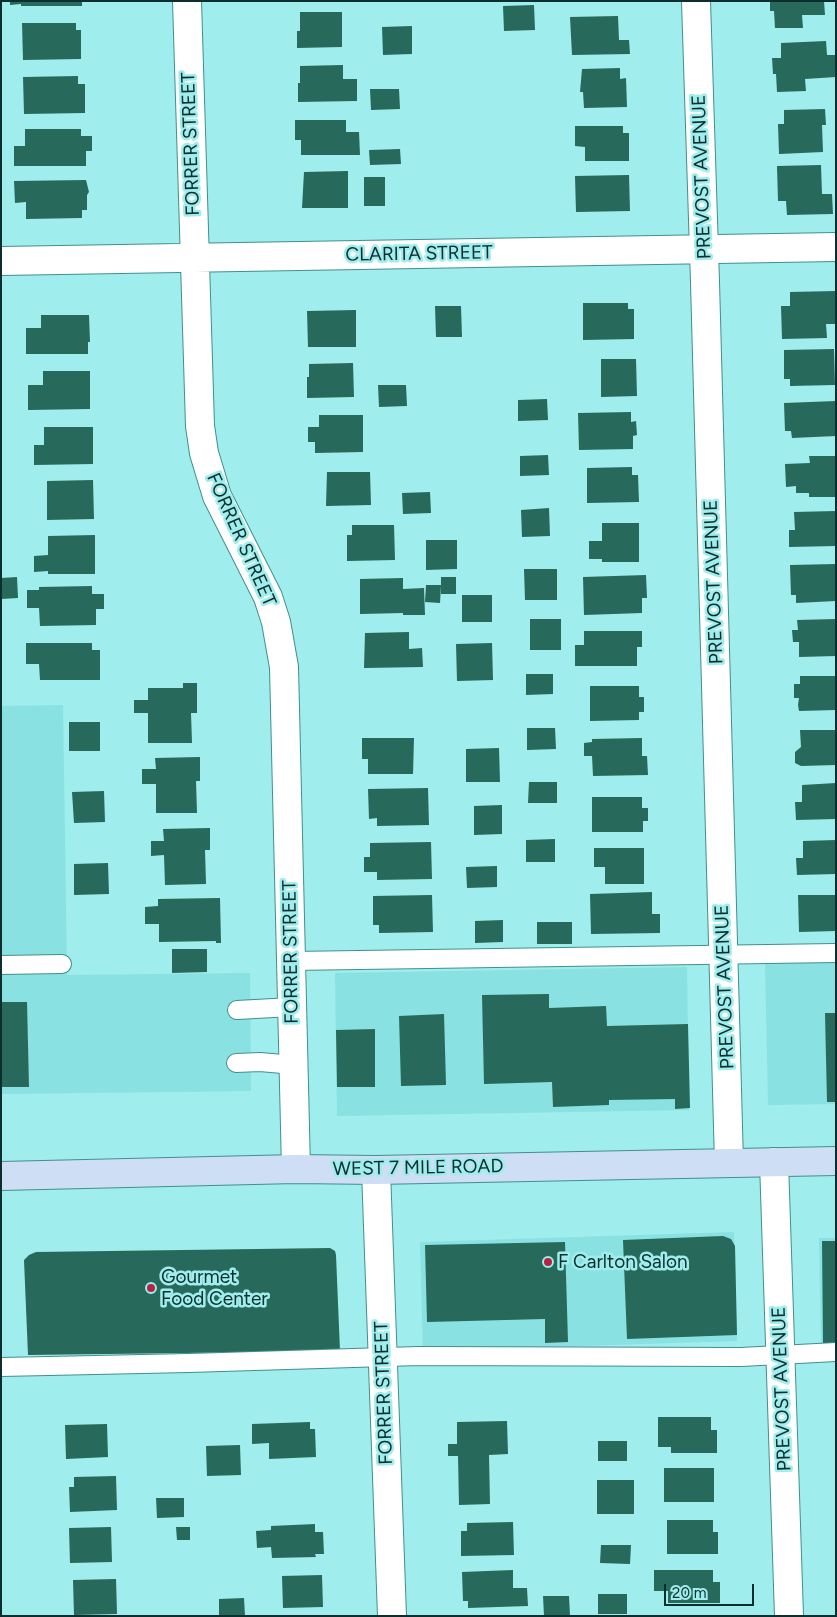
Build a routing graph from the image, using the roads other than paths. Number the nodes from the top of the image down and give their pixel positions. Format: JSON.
{"nodes":[{"id":1,"x":187,"y":1,"type":"edge"},
{"id":2,"x":696,"y":1,"type":"edge"},
{"id":3,"x":836,"y":248,"type":"edge"},
{"id":4,"x":704,"y":250,"type":"junction"},
{"id":5,"x":195,"y":258,"type":"junction"},
{"id":6,"x":1,"y":261,"type":"edge"},
{"id":7,"x":836,"y":953,"type":"edge"},
{"id":8,"x":724,"y":955,"type":"junction"},
{"id":9,"x":291,"y":961,"type":"junction"},
{"id":10,"x":62,"y":964,"type":"dead end"},
{"id":11,"x":1,"y":965,"type":"edge"},
{"id":12,"x":292,"y":1008,"type":"junction"},
{"id":13,"x":237,"y":1010,"type":"dead end"},
{"id":14,"x":236,"y":1063,"type":"dead end"},
{"id":15,"x":294,"y":1065,"type":"junction"},
{"id":16,"x":836,"y":1161,"type":"edge"},
{"id":17,"x":774,"y":1162,"type":"junction"},
{"id":18,"x":729,"y":1163,"type":"junction"},
{"id":19,"x":296,"y":1169,"type":"junction"},
{"id":20,"x":376,"y":1170,"type":"junction"},
{"id":21,"x":1,"y":1176,"type":"edge"},
{"id":22,"x":836,"y":1352,"type":"edge"},
{"id":23,"x":781,"y":1354,"type":"junction"},
{"id":24,"x":383,"y":1357,"type":"junction"},
{"id":25,"x":1,"y":1367,"type":"edge"},
{"id":26,"x":392,"y":1616,"type":"edge"},
{"id":27,"x":789,"y":1616,"type":"edge"}],
"edges":[{"from":1,"to":5,"type":"street","name":"FORRER STREET"},
{"from":2,"to":4,"type":"street","name":"PREVOST AVENUE"},
{"from":3,"to":4,"type":"street","name":"CLARITA STREET"},
{"from":4,"to":5,"type":"street","name":"CLARITA STREET"},
{"from":4,"to":8,"type":"street","name":"PREVOST AVENUE"},
{"from":5,"to":6,"type":"street","name":"CLARITA STREET"},
{"from":5,"to":9,"type":"street","name":"FORRER STREET"},
{"from":7,"to":8,"type":"lane"},
{"from":8,"to":9,"type":"lane"},
{"from":8,"to":18,"type":"street","name":"PREVOST AVENUE"},
{"from":9,"to":12,"type":"street","name":"FORRER STREET"},
{"from":10,"to":11,"type":"lane"},
{"from":12,"to":13,"type":"lane"},
{"from":12,"to":15,"type":"street","name":"FORRER STREET"},
{"from":14,"to":15,"type":"lane"},
{"from":15,"to":19,"type":"street","name":"FORRER STREET"},
{"from":16,"to":17,"type":"main road","name":"WEST 7 MILE ROAD"},
{"from":17,"to":18,"type":"main road","name":"WEST 7 MILE ROAD"},
{"from":17,"to":23,"type":"street","name":"PREVOST AVENUE"},
{"from":18,"to":20,"type":"main road","name":"WEST 7 MILE ROAD"},
{"from":19,"to":20,"type":"main road","name":"WEST 7 MILE ROAD"},
{"from":19,"to":21,"type":"main road","name":"WEST 7 MILE ROAD"},
{"from":20,"to":24,"type":"street","name":"FORRER STREET"},
{"from":22,"to":23,"type":"lane"},
{"from":23,"to":24,"type":"lane"},
{"from":23,"to":27,"type":"street","name":"PREVOST AVENUE"},
{"from":24,"to":25,"type":"lane"},
{"from":24,"to":26,"type":"street","name":"FORRER STREET"}]}
